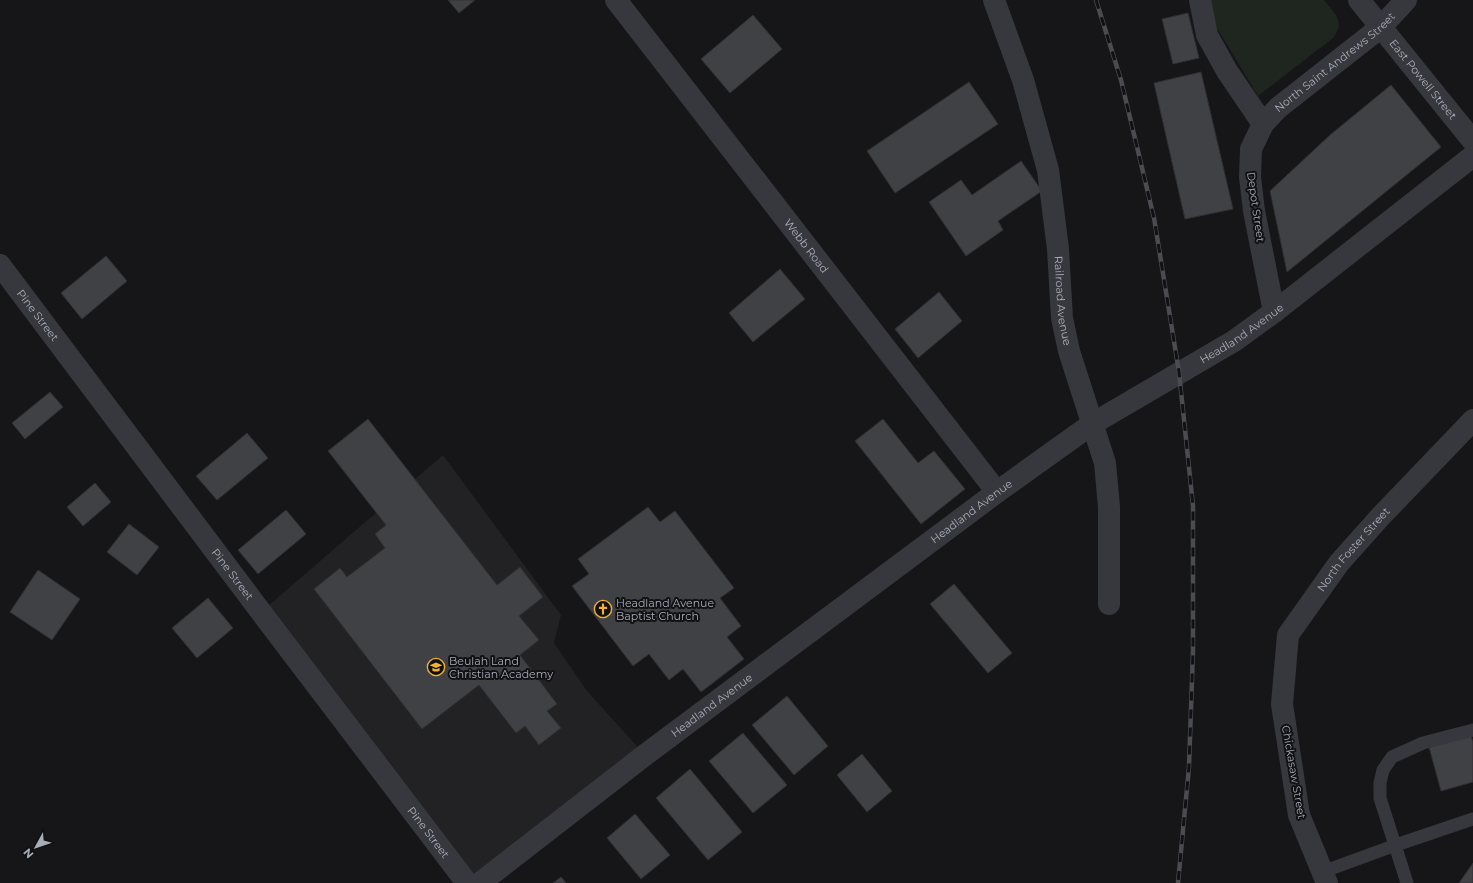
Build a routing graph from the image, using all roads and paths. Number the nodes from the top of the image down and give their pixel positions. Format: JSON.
{"nodes":[{"id":1,"x":616,"y":0,"type":"edge"},
{"id":2,"x":994,"y":0,"type":"edge"},
{"id":3,"x":1200,"y":0,"type":"edge"},
{"id":4,"x":1359,"y":0,"type":"edge"},
{"id":5,"x":1406,"y":0,"type":"edge"},
{"id":6,"x":1381,"y":27,"type":"junction"},
{"id":7,"x":1262,"y":124,"type":"junction"},
{"id":8,"x":1473,"y":140,"type":"edge"},
{"id":9,"x":1473,"y":156,"type":"edge"},
{"id":10,"x":0,"y":265,"type":"edge"},
{"id":11,"x":7,"y":290,"type":"edge"},
{"id":12,"x":1274,"y":312,"type":"junction"},
{"id":13,"x":1473,"y":420,"type":"edge"},
{"id":14,"x":1092,"y":424,"type":"junction"},
{"id":15,"x":997,"y":492,"type":"junction"},
{"id":16,"x":1109,"y":604,"type":"dead end"},
{"id":17,"x":1282,"y":704,"type":"joint"},
{"id":18,"x":1473,"y":730,"type":"edge"},
{"id":19,"x":1473,"y":819,"type":"edge"},
{"id":20,"x":1396,"y":845,"type":"junction"},
{"id":21,"x":1325,"y":878,"type":"edge"},
{"id":22,"x":467,"y":883,"type":"edge"},
{"id":23,"x":480,"y":883,"type":"edge"},
{"id":24,"x":1407,"y":883,"type":"edge"}],
"edges":[{"from":1,"to":15,"type":"street","name":"Webb Road"},
{"from":2,"to":14,"type":"street","name":"Railroad Avenue"},
{"from":3,"to":7,"type":"street"},
{"from":4,"to":6,"type":"street","name":"East Powell Street"},
{"from":5,"to":6,"type":"street","name":"North Saint Andrews Street"},
{"from":6,"to":7,"type":"street","name":"North Saint Andrews Street"},
{"from":6,"to":8,"type":"street","name":"East Powell Street"},
{"from":7,"to":12,"type":"street","name":"Depot Street"},
{"from":9,"to":12,"type":"street","name":"Headland Avenue"},
{"from":10,"to":11,"type":"street","name":"Pine Street"},
{"from":11,"to":22,"type":"street","name":"Pine Street"},
{"from":12,"to":14,"type":"street","name":"Headland Avenue"},
{"from":13,"to":17,"type":"street","name":"North Foster Street"},
{"from":14,"to":15,"type":"street","name":"Headland Avenue"},
{"from":14,"to":16,"type":"street","name":"Railroad Avenue"},
{"from":15,"to":23,"type":"street","name":"Headland Avenue"},
{"from":17,"to":21,"type":"street","name":"Chickasaw Street"},
{"from":18,"to":20,"type":"lane"},
{"from":19,"to":20,"type":"lane"},
{"from":20,"to":21,"type":"lane"},
{"from":20,"to":24,"type":"lane"}]}
